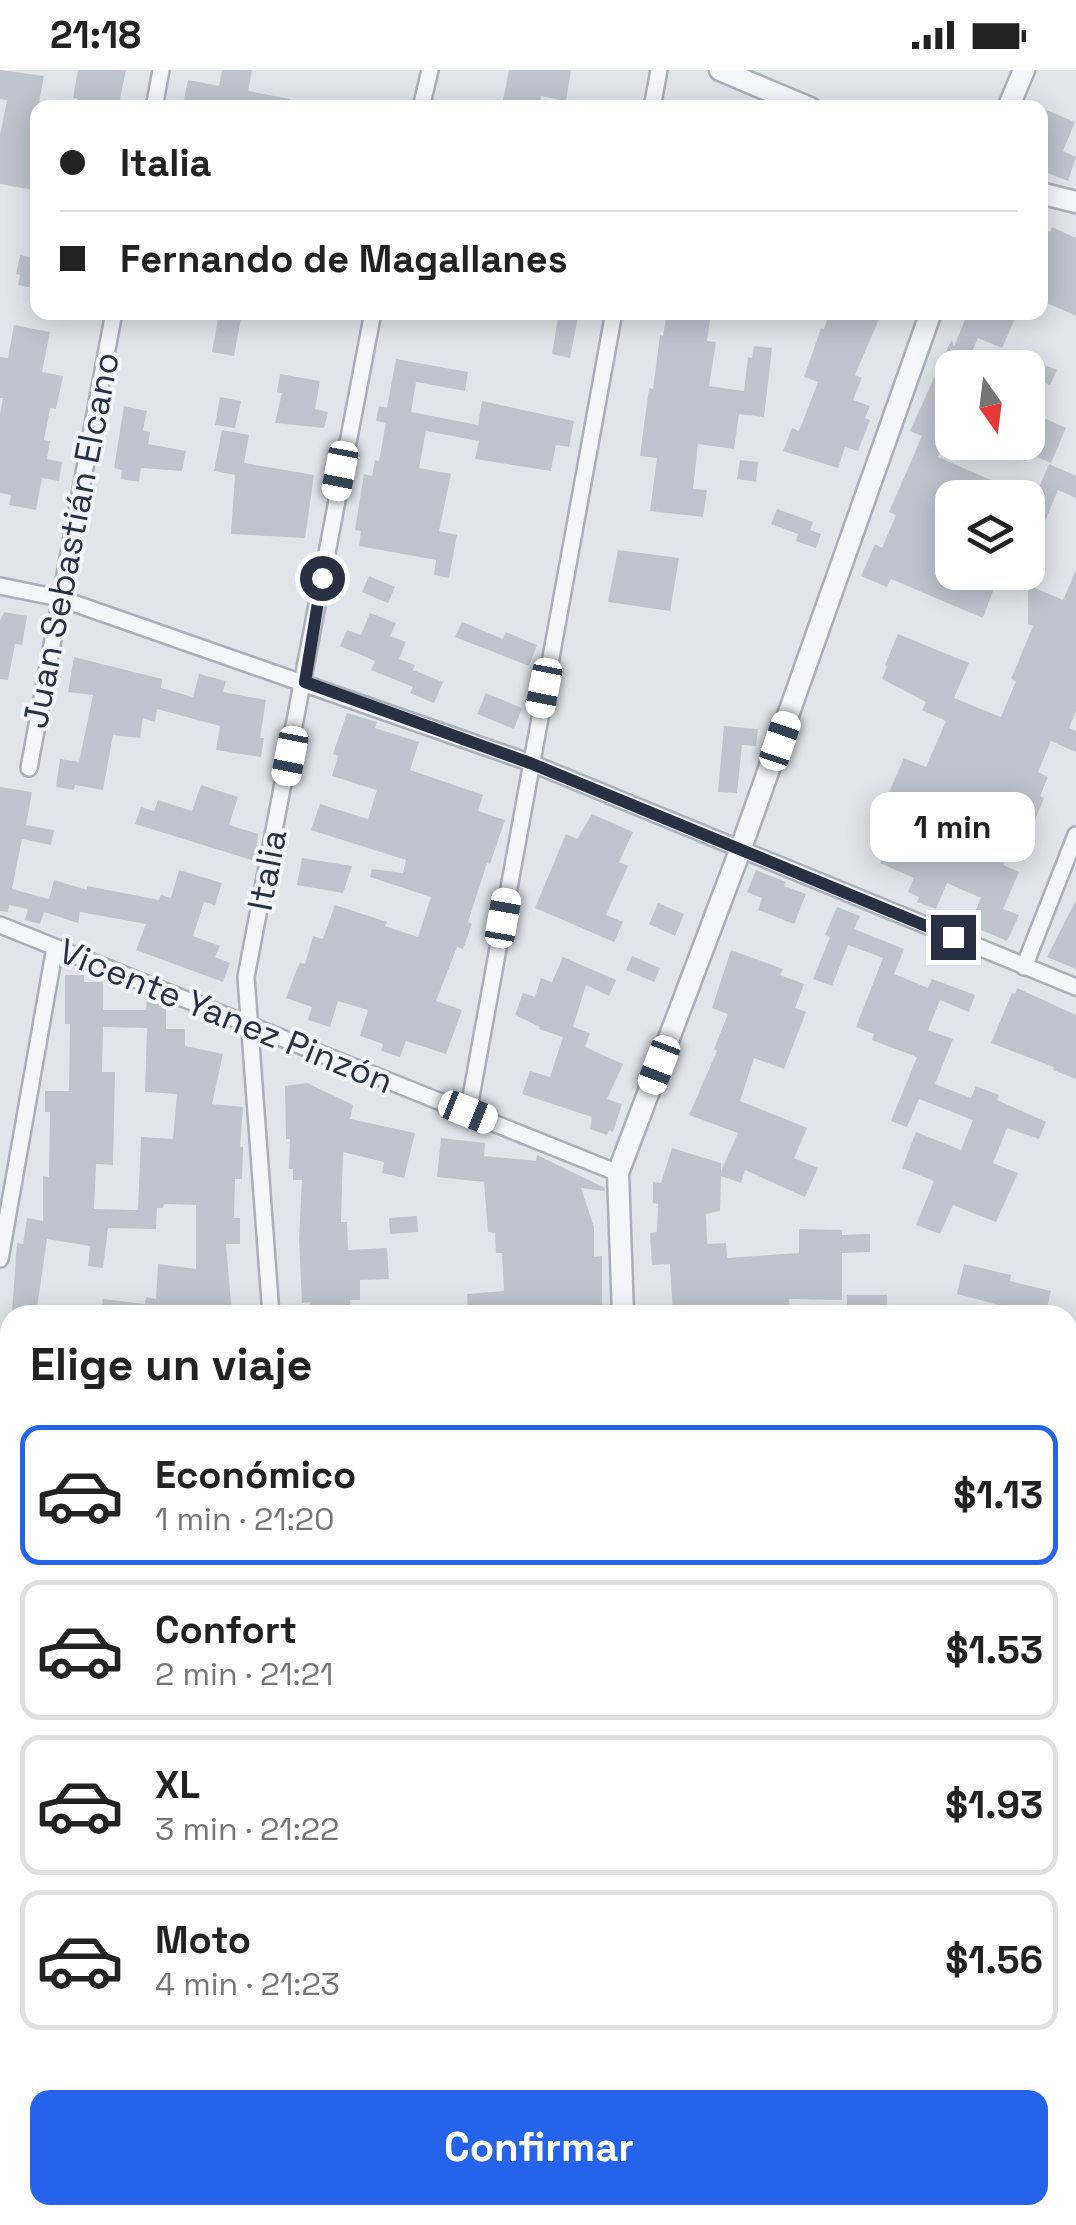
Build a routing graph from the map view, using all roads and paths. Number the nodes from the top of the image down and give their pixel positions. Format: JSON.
{"nodes":[{"id":1,"x":161,"y":70,"type":"edge"},
{"id":2,"x":430,"y":70,"type":"edge"},
{"id":3,"x":659,"y":70,"type":"edge"},
{"id":4,"x":720,"y":70,"type":"edge"},
{"id":5,"x":1024,"y":70,"type":"edge"},
{"id":6,"x":155,"y":100,"type":"edge"},
{"id":7,"x":424,"y":100,"type":"edge"},
{"id":8,"x":653,"y":100,"type":"edge"},
{"id":9,"x":791,"y":100,"type":"edge"},
{"id":10,"x":1011,"y":100,"type":"edge"},
{"id":11,"x":1048,"y":195,"type":"edge"},
{"id":12,"x":1076,"y":202,"type":"edge"},
{"id":13,"x":112,"y":320,"type":"edge"},
{"id":14,"x":371,"y":320,"type":"edge"},
{"id":15,"x":613,"y":320,"type":"edge"},
{"id":16,"x":929,"y":320,"type":"edge"},
{"id":17,"x":0,"y":586,"type":"edge"},
{"id":18,"x":59,"y":598,"type":"junction"},
{"id":19,"x":305,"y":682,"type":"junction"},
{"id":20,"x":530,"y":763,"type":"junction"},
{"id":21,"x":29,"y":768,"type":"dead end"},
{"id":22,"x":1076,"y":835,"type":"edge"},
{"id":23,"x":742,"y":848,"type":"junction"},
{"id":24,"x":0,"y":926,"type":"edge"},
{"id":25,"x":55,"y":947,"type":"junction"},
{"id":26,"x":1024,"y":967,"type":"junction"},
{"id":27,"x":1076,"y":987,"type":"edge"},
{"id":28,"x":252,"y":1026,"type":"junction"},
{"id":29,"x":468,"y":1112,"type":"junction"},
{"id":30,"x":618,"y":1173,"type":"junction"},
{"id":31,"x":0,"y":1259,"type":"edge"},
{"id":32,"x":270,"y":1305,"type":"edge"},
{"id":33,"x":624,"y":1305,"type":"edge"}],
"edges":[{"from":1,"to":6,"type":"street"},
{"from":2,"to":7,"type":"street"},
{"from":3,"to":8,"type":"street"},
{"from":4,"to":9,"type":"street"},
{"from":5,"to":10,"type":"street"},
{"from":11,"to":12,"type":"street"},
{"from":13,"to":18,"type":"street","name":"Juan Sebastián Elcano"},
{"from":14,"to":19,"type":"street","name":"Italia"},
{"from":15,"to":20,"type":"street"},
{"from":16,"to":23,"type":"street"},
{"from":17,"to":18,"type":"street"},
{"from":18,"to":19,"type":"street"},
{"from":18,"to":21,"type":"street","name":"Juan Sebastián Elcano"},
{"from":19,"to":20,"type":"street"},
{"from":19,"to":28,"type":"street","name":"Italia"},
{"from":20,"to":23,"type":"street"},
{"from":20,"to":29,"type":"street"},
{"from":22,"to":26,"type":"street"},
{"from":23,"to":26,"type":"street"},
{"from":23,"to":30,"type":"street"},
{"from":24,"to":25,"type":"street","name":"Vicente Yanez Pinzón"},
{"from":25,"to":28,"type":"street","name":"Vicente Yanez Pinzón"},
{"from":25,"to":31,"type":"street"},
{"from":26,"to":27,"type":"street"},
{"from":28,"to":29,"type":"street","name":"Vicente Yanez Pinzón"},
{"from":28,"to":32,"type":"street","name":"Italia"},
{"from":29,"to":30,"type":"street","name":"Vicente Yanez Pinzón"},
{"from":30,"to":33,"type":"street"}]}
